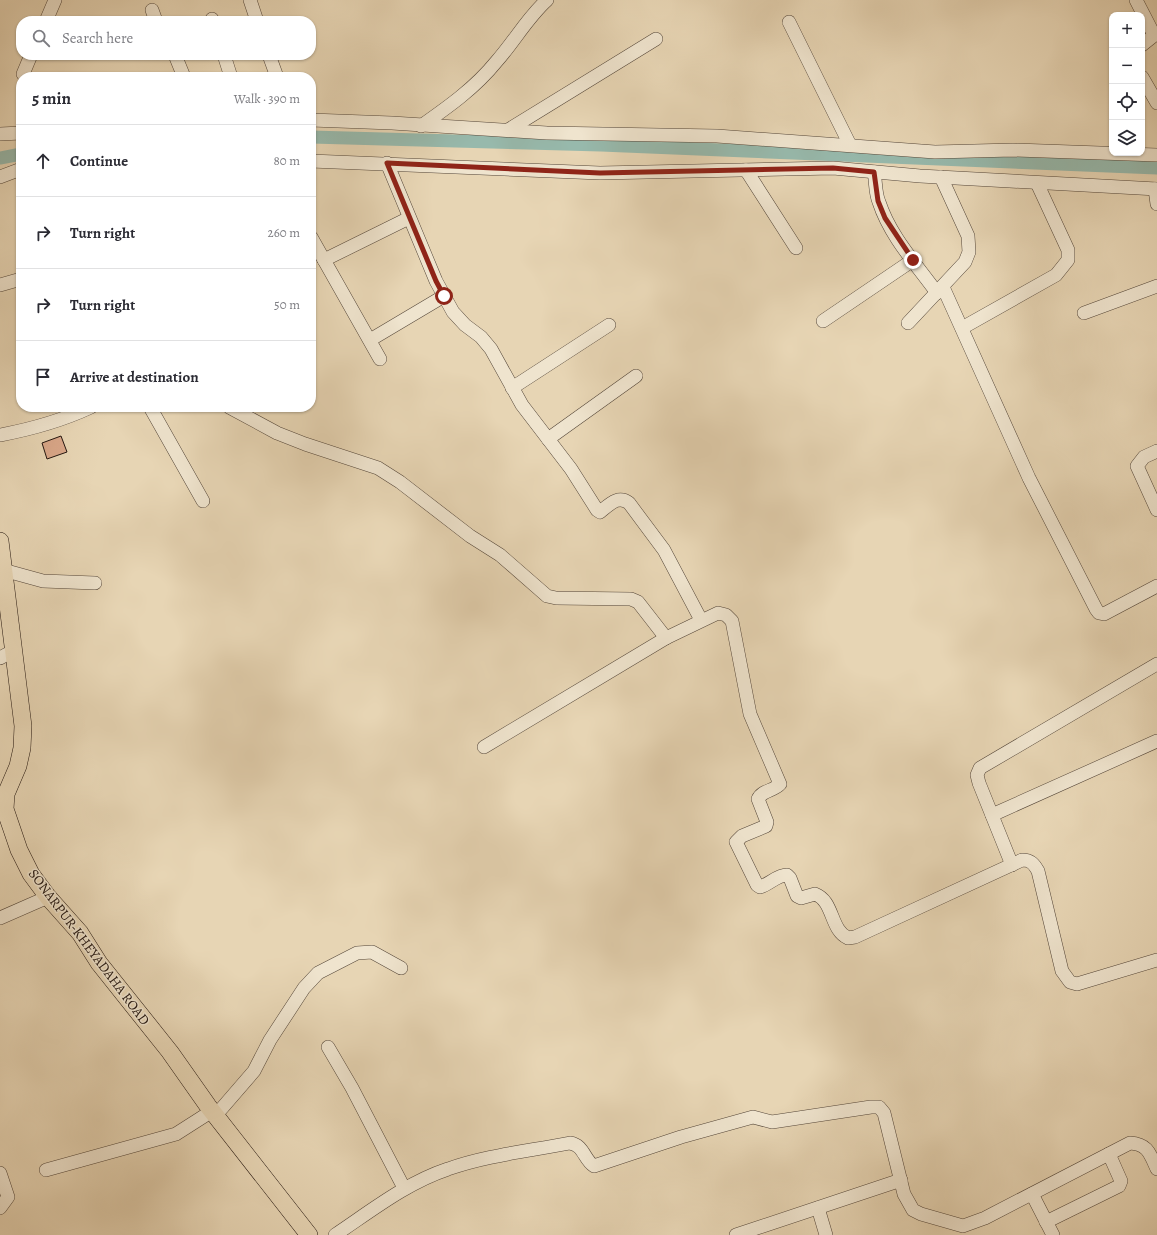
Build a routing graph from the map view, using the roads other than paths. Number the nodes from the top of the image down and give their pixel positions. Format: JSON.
{"nodes":[{"id":1,"x":55,"y":0,"type":"edge"},
{"id":2,"x":250,"y":0,"type":"edge"},
{"id":3,"x":547,"y":0,"type":"edge"},
{"id":4,"x":1136,"y":0,"type":"edge"},
{"id":5,"x":1142,"y":12,"type":"edge"},
{"id":6,"x":48,"y":16,"type":"edge"},
{"id":7,"x":255,"y":16,"type":"edge"},
{"id":8,"x":1145,"y":17,"type":"edge"},
{"id":9,"x":789,"y":22,"type":"dead end"},
{"id":10,"x":656,"y":39,"type":"dead end"},
{"id":11,"x":1145,"y":43,"type":"edge"},
{"id":12,"x":30,"y":60,"type":"edge"},
{"id":13,"x":177,"y":60,"type":"edge"},
{"id":14,"x":226,"y":60,"type":"edge"},
{"id":15,"x":271,"y":60,"type":"edge"},
{"id":16,"x":24,"y":72,"type":"edge"},
{"id":17,"x":182,"y":72,"type":"edge"},
{"id":18,"x":229,"y":72,"type":"edge"},
{"id":19,"x":275,"y":72,"type":"edge"},
{"id":20,"x":1145,"y":82,"type":"edge"},
{"id":21,"x":1157,"y":103,"type":"edge"},
{"id":22,"x":316,"y":120,"type":"edge"},
{"id":23,"x":420,"y":126,"type":"junction"},
{"id":24,"x":508,"y":130,"type":"junction"},
{"id":25,"x":16,"y":133,"type":"edge"},
{"id":26,"x":0,"y":134,"type":"edge"},
{"id":27,"x":850,"y":146,"type":"junction"},
{"id":28,"x":1157,"y":155,"type":"edge"},
{"id":29,"x":316,"y":161,"type":"edge"},
{"id":30,"x":387,"y":163,"type":"junction"},
{"id":31,"x":746,"y":170,"type":"junction"},
{"id":32,"x":16,"y":172,"type":"edge"},
{"id":33,"x":874,"y":172,"type":"junction"},
{"id":34,"x":0,"y":177,"type":"edge"},
{"id":35,"x":941,"y":178,"type":"junction"},
{"id":36,"x":1037,"y":183,"type":"junction"},
{"id":37,"x":1156,"y":189,"type":"edge"},
{"id":38,"x":1157,"y":204,"type":"edge"},
{"id":39,"x":409,"y":218,"type":"junction"},
{"id":40,"x":796,"y":248,"type":"dead end"},
{"id":41,"x":319,"y":258,"type":"edge"},
{"id":42,"x":913,"y":260,"type":"junction"},
{"id":43,"x":16,"y":280,"type":"edge"},
{"id":44,"x":0,"y":285,"type":"edge"},
{"id":45,"x":1157,"y":286,"type":"edge"},
{"id":46,"x":940,"y":290,"type":"junction"},
{"id":47,"x":444,"y":296,"type":"junction"},
{"id":48,"x":1084,"y":313,"type":"dead end"},
{"id":49,"x":823,"y":321,"type":"dead end"},
{"id":50,"x":908,"y":324,"type":"dead end"},
{"id":51,"x":609,"y":325,"type":"dead end"},
{"id":52,"x":962,"y":328,"type":"junction"},
{"id":53,"x":370,"y":340,"type":"junction"},
{"id":54,"x":380,"y":359,"type":"dead end"},
{"id":55,"x":636,"y":376,"type":"dead end"},
{"id":56,"x":512,"y":388,"type":"junction"},
{"id":57,"x":78,"y":412,"type":"edge"},
{"id":58,"x":153,"y":412,"type":"edge"},
{"id":59,"x":239,"y":412,"type":"edge"},
{"id":60,"x":0,"y":435,"type":"edge"},
{"id":61,"x":548,"y":439,"type":"junction"},
{"id":62,"x":1157,"y":450,"type":"edge"},
{"id":63,"x":203,"y":501,"type":"dead end"},
{"id":64,"x":1156,"y":510,"type":"edge"},
{"id":65,"x":0,"y":541,"type":"edge"},
{"id":66,"x":3,"y":570,"type":"junction"},
{"id":67,"x":95,"y":584,"type":"dead end"},
{"id":68,"x":1157,"y":586,"type":"edge"},
{"id":69,"x":701,"y":620,"type":"junction"},
{"id":70,"x":666,"y":638,"type":"junction"},
{"id":71,"x":6,"y":654,"type":"edge"},
{"id":72,"x":1157,"y":664,"type":"edge"},
{"id":73,"x":1157,"y":742,"type":"edge"},
{"id":74,"x":484,"y":748,"type":"dead end"},
{"id":75,"x":2,"y":810,"type":"edge"},
{"id":76,"x":992,"y":815,"type":"junction"},
{"id":77,"x":1012,"y":865,"type":"junction"},
{"id":78,"x":48,"y":898,"type":"junction"},
{"id":79,"x":0,"y":918,"type":"edge"},
{"id":80,"x":1157,"y":960,"type":"edge"},
{"id":81,"x":401,"y":968,"type":"dead end"},
{"id":82,"x":328,"y":1048,"type":"dead end"},
{"id":83,"x":214,"y":1113,"type":"junction"},
{"id":84,"x":1109,"y":1154,"type":"junction"},
{"id":85,"x":1157,"y":1169,"type":"edge"},
{"id":86,"x":46,"y":1170,"type":"dead end"},
{"id":87,"x":0,"y":1173,"type":"edge"},
{"id":88,"x":901,"y":1180,"type":"junction"},
{"id":89,"x":404,"y":1188,"type":"junction"},
{"id":90,"x":1032,"y":1194,"type":"junction"},
{"id":91,"x":0,"y":1208,"type":"edge"},
{"id":92,"x":818,"y":1208,"type":"junction"},
{"id":93,"x":1046,"y":1222,"type":"junction"},
{"id":94,"x":309,"y":1235,"type":"edge"},
{"id":95,"x":335,"y":1235,"type":"edge"},
{"id":96,"x":736,"y":1235,"type":"edge"},
{"id":97,"x":826,"y":1235,"type":"edge"},
{"id":98,"x":1053,"y":1235,"type":"edge"}],
"edges":[{"from":1,"to":6,"type":"street"},
{"from":2,"to":7,"type":"street"},
{"from":3,"to":23,"type":"street"},
{"from":4,"to":5,"type":"street"},
{"from":8,"to":11,"type":"street"},
{"from":9,"to":27,"type":"street"},
{"from":10,"to":24,"type":"street"},
{"from":12,"to":16,"type":"street"},
{"from":13,"to":17,"type":"street"},
{"from":14,"to":18,"type":"street"},
{"from":15,"to":19,"type":"street"},
{"from":20,"to":21,"type":"street"},
{"from":22,"to":23,"type":"street"},
{"from":23,"to":24,"type":"street"},
{"from":24,"to":27,"type":"street"},
{"from":25,"to":26,"type":"street"},
{"from":27,"to":28,"type":"street"},
{"from":29,"to":30,"type":"street"},
{"from":30,"to":31,"type":"street"},
{"from":30,"to":39,"type":"street"},
{"from":31,"to":33,"type":"street"},
{"from":31,"to":40,"type":"street"},
{"from":32,"to":34,"type":"street"},
{"from":33,"to":35,"type":"street"},
{"from":33,"to":42,"type":"street"},
{"from":35,"to":36,"type":"street"},
{"from":35,"to":46,"type":"street"},
{"from":36,"to":37,"type":"street"},
{"from":36,"to":52,"type":"street"},
{"from":37,"to":38,"type":"street"},
{"from":39,"to":41,"type":"street"},
{"from":39,"to":47,"type":"street"},
{"from":41,"to":53,"type":"street"},
{"from":42,"to":46,"type":"street"},
{"from":42,"to":49,"type":"street"},
{"from":43,"to":44,"type":"street"},
{"from":45,"to":48,"type":"street"},
{"from":46,"to":50,"type":"street"},
{"from":46,"to":52,"type":"street"},
{"from":47,"to":53,"type":"street"},
{"from":47,"to":56,"type":"street"},
{"from":51,"to":56,"type":"street"},
{"from":52,"to":68,"type":"street"},
{"from":53,"to":54,"type":"street"},
{"from":55,"to":61,"type":"street"},
{"from":56,"to":61,"type":"street"},
{"from":57,"to":60,"type":"street"},
{"from":58,"to":63,"type":"street"},
{"from":59,"to":70,"type":"street"},
{"from":61,"to":69,"type":"street"},
{"from":62,"to":64,"type":"street"},
{"from":65,"to":66,"type":"main road","name":"SONARPUR-KHEYADAHA ROAD"},
{"from":66,"to":67,"type":"street"},
{"from":66,"to":71,"type":"main road","name":"SONARPUR-KHEYADAHA ROAD"},
{"from":69,"to":70,"type":"street"},
{"from":69,"to":77,"type":"street"},
{"from":70,"to":74,"type":"street"},
{"from":71,"to":75,"type":"main road","name":"SONARPUR-KHEYADAHA ROAD"},
{"from":72,"to":76,"type":"street"},
{"from":73,"to":76,"type":"street"},
{"from":75,"to":78,"type":"main road","name":"SONARPUR-KHEYADAHA ROAD"},
{"from":76,"to":77,"type":"street"},
{"from":77,"to":80,"type":"street"},
{"from":78,"to":79,"type":"street"},
{"from":78,"to":83,"type":"main road","name":"SONARPUR-KHEYADAHA ROAD"},
{"from":81,"to":83,"type":"street"},
{"from":82,"to":89,"type":"street"},
{"from":83,"to":86,"type":"street"},
{"from":83,"to":94,"type":"main road","name":"SONARPUR-KHEYADAHA ROAD"},
{"from":84,"to":85,"type":"street"},
{"from":84,"to":90,"type":"street"},
{"from":84,"to":93,"type":"street"},
{"from":87,"to":91,"type":"street"},
{"from":88,"to":89,"type":"street"},
{"from":88,"to":90,"type":"street"},
{"from":88,"to":92,"type":"street"},
{"from":89,"to":95,"type":"street"},
{"from":90,"to":93,"type":"street"},
{"from":92,"to":96,"type":"street"},
{"from":92,"to":97,"type":"street"},
{"from":93,"to":98,"type":"street"}]}
